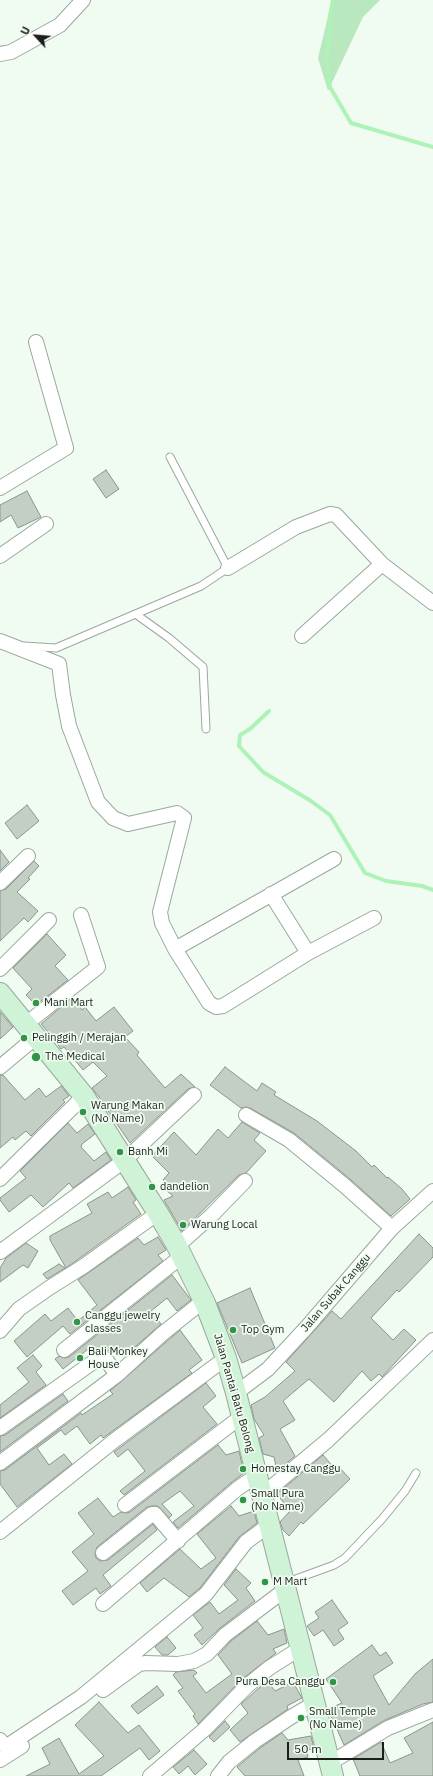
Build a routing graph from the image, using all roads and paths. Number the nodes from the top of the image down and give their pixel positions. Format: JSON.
{"nodes":[{"id":1,"x":83,"y":0,"type":"edge"},
{"id":2,"x":0,"y":54,"type":"edge"},
{"id":3,"x":36,"y":342,"type":"dead end"},
{"id":4,"x":170,"y":457,"type":"dead end"},
{"id":5,"x":1,"y":485,"type":"edge"},
{"id":6,"x":46,"y":524,"type":"dead end"},
{"id":7,"x":0,"y":556,"type":"edge"},
{"id":8,"x":382,"y":564,"type":"junction"},
{"id":9,"x":228,"y":568,"type":"junction"},
{"id":10,"x":433,"y":603,"type":"edge"},
{"id":11,"x":137,"y":615,"type":"junction"},
{"id":12,"x":302,"y":636,"type":"dead end"},
{"id":13,"x":2,"y":643,"type":"edge"},
{"id":14,"x":206,"y":729,"type":"dead end"},
{"id":15,"x":28,"y":856,"type":"dead end"},
{"id":16,"x":334,"y":859,"type":"dead end"},
{"id":17,"x":0,"y":883,"type":"edge"},
{"id":18,"x":271,"y":894,"type":"junction"},
{"id":19,"x":81,"y":915,"type":"dead end"},
{"id":20,"x":374,"y":918,"type":"dead end"},
{"id":21,"x":49,"y":920,"type":"dead end"},
{"id":22,"x":175,"y":949,"type":"junction"},
{"id":23,"x":308,"y":953,"type":"junction"},
{"id":24,"x":0,"y":969,"type":"edge"},
{"id":25,"x":0,"y":993,"type":"edge"},
{"id":26,"x":31,"y":1030,"type":"junction"},
{"id":27,"x":0,"y":1067,"type":"edge"},
{"id":28,"x":194,"y":1095,"type":"dead end"},
{"id":29,"x":84,"y":1096,"type":"junction"},
{"id":30,"x":246,"y":1115,"type":"dead end"},
{"id":31,"x":125,"y":1160,"type":"junction"},
{"id":32,"x":0,"y":1179,"type":"edge"},
{"id":33,"x":245,"y":1180,"type":"dead end"},
{"id":34,"x":433,"y":1191,"type":"edge"},
{"id":35,"x":158,"y":1213,"type":"junction"},
{"id":36,"x":392,"y":1228,"type":"junction"},
{"id":37,"x":179,"y":1250,"type":"junction"},
{"id":38,"x":0,"y":1252,"type":"edge"},
{"id":39,"x":205,"y":1303,"type":"junction"},
{"id":40,"x":0,"y":1331,"type":"edge"},
{"id":41,"x":433,"y":1340,"type":"edge"},
{"id":42,"x":64,"y":1350,"type":"dead end"},
{"id":43,"x":226,"y":1358,"type":"junction"},
{"id":44,"x":117,"y":1375,"type":"junction"},
{"id":45,"x":236,"y":1393,"type":"junction"},
{"id":46,"x":242,"y":1416,"type":"junction"},
{"id":47,"x":0,"y":1428,"type":"edge"},
{"id":48,"x":0,"y":1463,"type":"edge"},
{"id":49,"x":416,"y":1473,"type":"dead end"},
{"id":50,"x":257,"y":1475,"type":"junction"},
{"id":51,"x":262,"y":1495,"type":"junction"},
{"id":52,"x":125,"y":1505,"type":"dead end"},
{"id":53,"x":269,"y":1525,"type":"junction"},
{"id":54,"x":0,"y":1532,"type":"edge"},
{"id":55,"x":178,"y":1541,"type":"junction"},
{"id":56,"x":103,"y":1552,"type":"dead end"},
{"id":57,"x":285,"y":1586,"type":"junction"},
{"id":58,"x":103,"y":1604,"type":"dead end"},
{"id":59,"x":301,"y":1648,"type":"junction"},
{"id":60,"x":315,"y":1703,"type":"junction"},
{"id":61,"x":433,"y":1710,"type":"edge"},
{"id":62,"x":0,"y":1740,"type":"edge"},
{"id":63,"x":0,"y":1760,"type":"edge"},
{"id":64,"x":331,"y":1770,"type":"edge"},
{"id":65,"x":150,"y":1776,"type":"edge"},
{"id":66,"x":218,"y":1776,"type":"edge"}],
"edges":[{"from":1,"to":2,"type":"street"},
{"from":3,"to":5,"type":"street"},
{"from":4,"to":9,"type":"lane"},
{"from":6,"to":7,"type":"street"},
{"from":8,"to":9,"type":"street"},
{"from":8,"to":10,"type":"street"},
{"from":8,"to":12,"type":"street"},
{"from":9,"to":11,"type":"lane"},
{"from":11,"to":13,"type":"lane"},
{"from":11,"to":14,"type":"lane"},
{"from":13,"to":22,"type":"street"},
{"from":15,"to":17,"type":"street"},
{"from":16,"to":18,"type":"street"},
{"from":18,"to":22,"type":"street"},
{"from":18,"to":23,"type":"street"},
{"from":19,"to":26,"type":"street"},
{"from":20,"to":23,"type":"street"},
{"from":21,"to":24,"type":"street"},
{"from":22,"to":23,"type":"street"},
{"from":25,"to":26,"type":"street","name":"Jalan Pantai Batu Bolong"},
{"from":26,"to":27,"type":"street"},
{"from":26,"to":29,"type":"street","name":"Jalan Pantai Batu Bolong"},
{"from":28,"to":31,"type":"street"},
{"from":29,"to":31,"type":"street","name":"Jalan Pantai Batu Bolong"},
{"from":29,"to":32,"type":"street"},
{"from":30,"to":36,"type":"street"},
{"from":31,"to":35,"type":"street","name":"Jalan Pantai Batu Bolong"},
{"from":31,"to":38,"type":"street"},
{"from":33,"to":37,"type":"street"},
{"from":34,"to":36,"type":"street","name":"Jalan Subak Canggu"},
{"from":35,"to":37,"type":"street","name":"Jalan Pantai Batu Bolong"},
{"from":35,"to":40,"type":"street"},
{"from":36,"to":45,"type":"street","name":"Jalan Subak Canggu"},
{"from":37,"to":39,"type":"street","name":"Jalan Pantai Batu Bolong"},
{"from":37,"to":42,"type":"street"},
{"from":39,"to":43,"type":"street","name":"Jalan Pantai Batu Bolong"},
{"from":39,"to":44,"type":"street"},
{"from":41,"to":51,"type":"street"},
{"from":43,"to":45,"type":"street","name":"Jalan Pantai Batu Bolong"},
{"from":43,"to":54,"type":"street"},
{"from":44,"to":47,"type":"street"},
{"from":44,"to":48,"type":"street"},
{"from":45,"to":46,"type":"street","name":"Jalan Pantai Batu Bolong"},
{"from":46,"to":50,"type":"street","name":"Jalan Pantai Batu Bolong"},
{"from":46,"to":52,"type":"street"},
{"from":49,"to":57,"type":"lane"},
{"from":50,"to":51,"type":"street","name":"Jalan Pantai Batu Bolong"},
{"from":50,"to":55,"type":"street"},
{"from":51,"to":53,"type":"street","name":"Jalan Pantai Batu Bolong"},
{"from":53,"to":57,"type":"street","name":"Jalan Pantai Batu Bolong"},
{"from":53,"to":62,"type":"street"},
{"from":55,"to":56,"type":"street"},
{"from":55,"to":58,"type":"street"},
{"from":57,"to":59,"type":"street","name":"Jalan Pantai Batu Bolong"},
{"from":57,"to":63,"type":"street"},
{"from":59,"to":60,"type":"street","name":"Jalan Pantai Batu Bolong"},
{"from":59,"to":65,"type":"street"},
{"from":60,"to":64,"type":"street","name":"Jalan Pantai Batu Bolong"},
{"from":60,"to":66,"type":"street"},
{"from":61,"to":64,"type":"street"}]}
